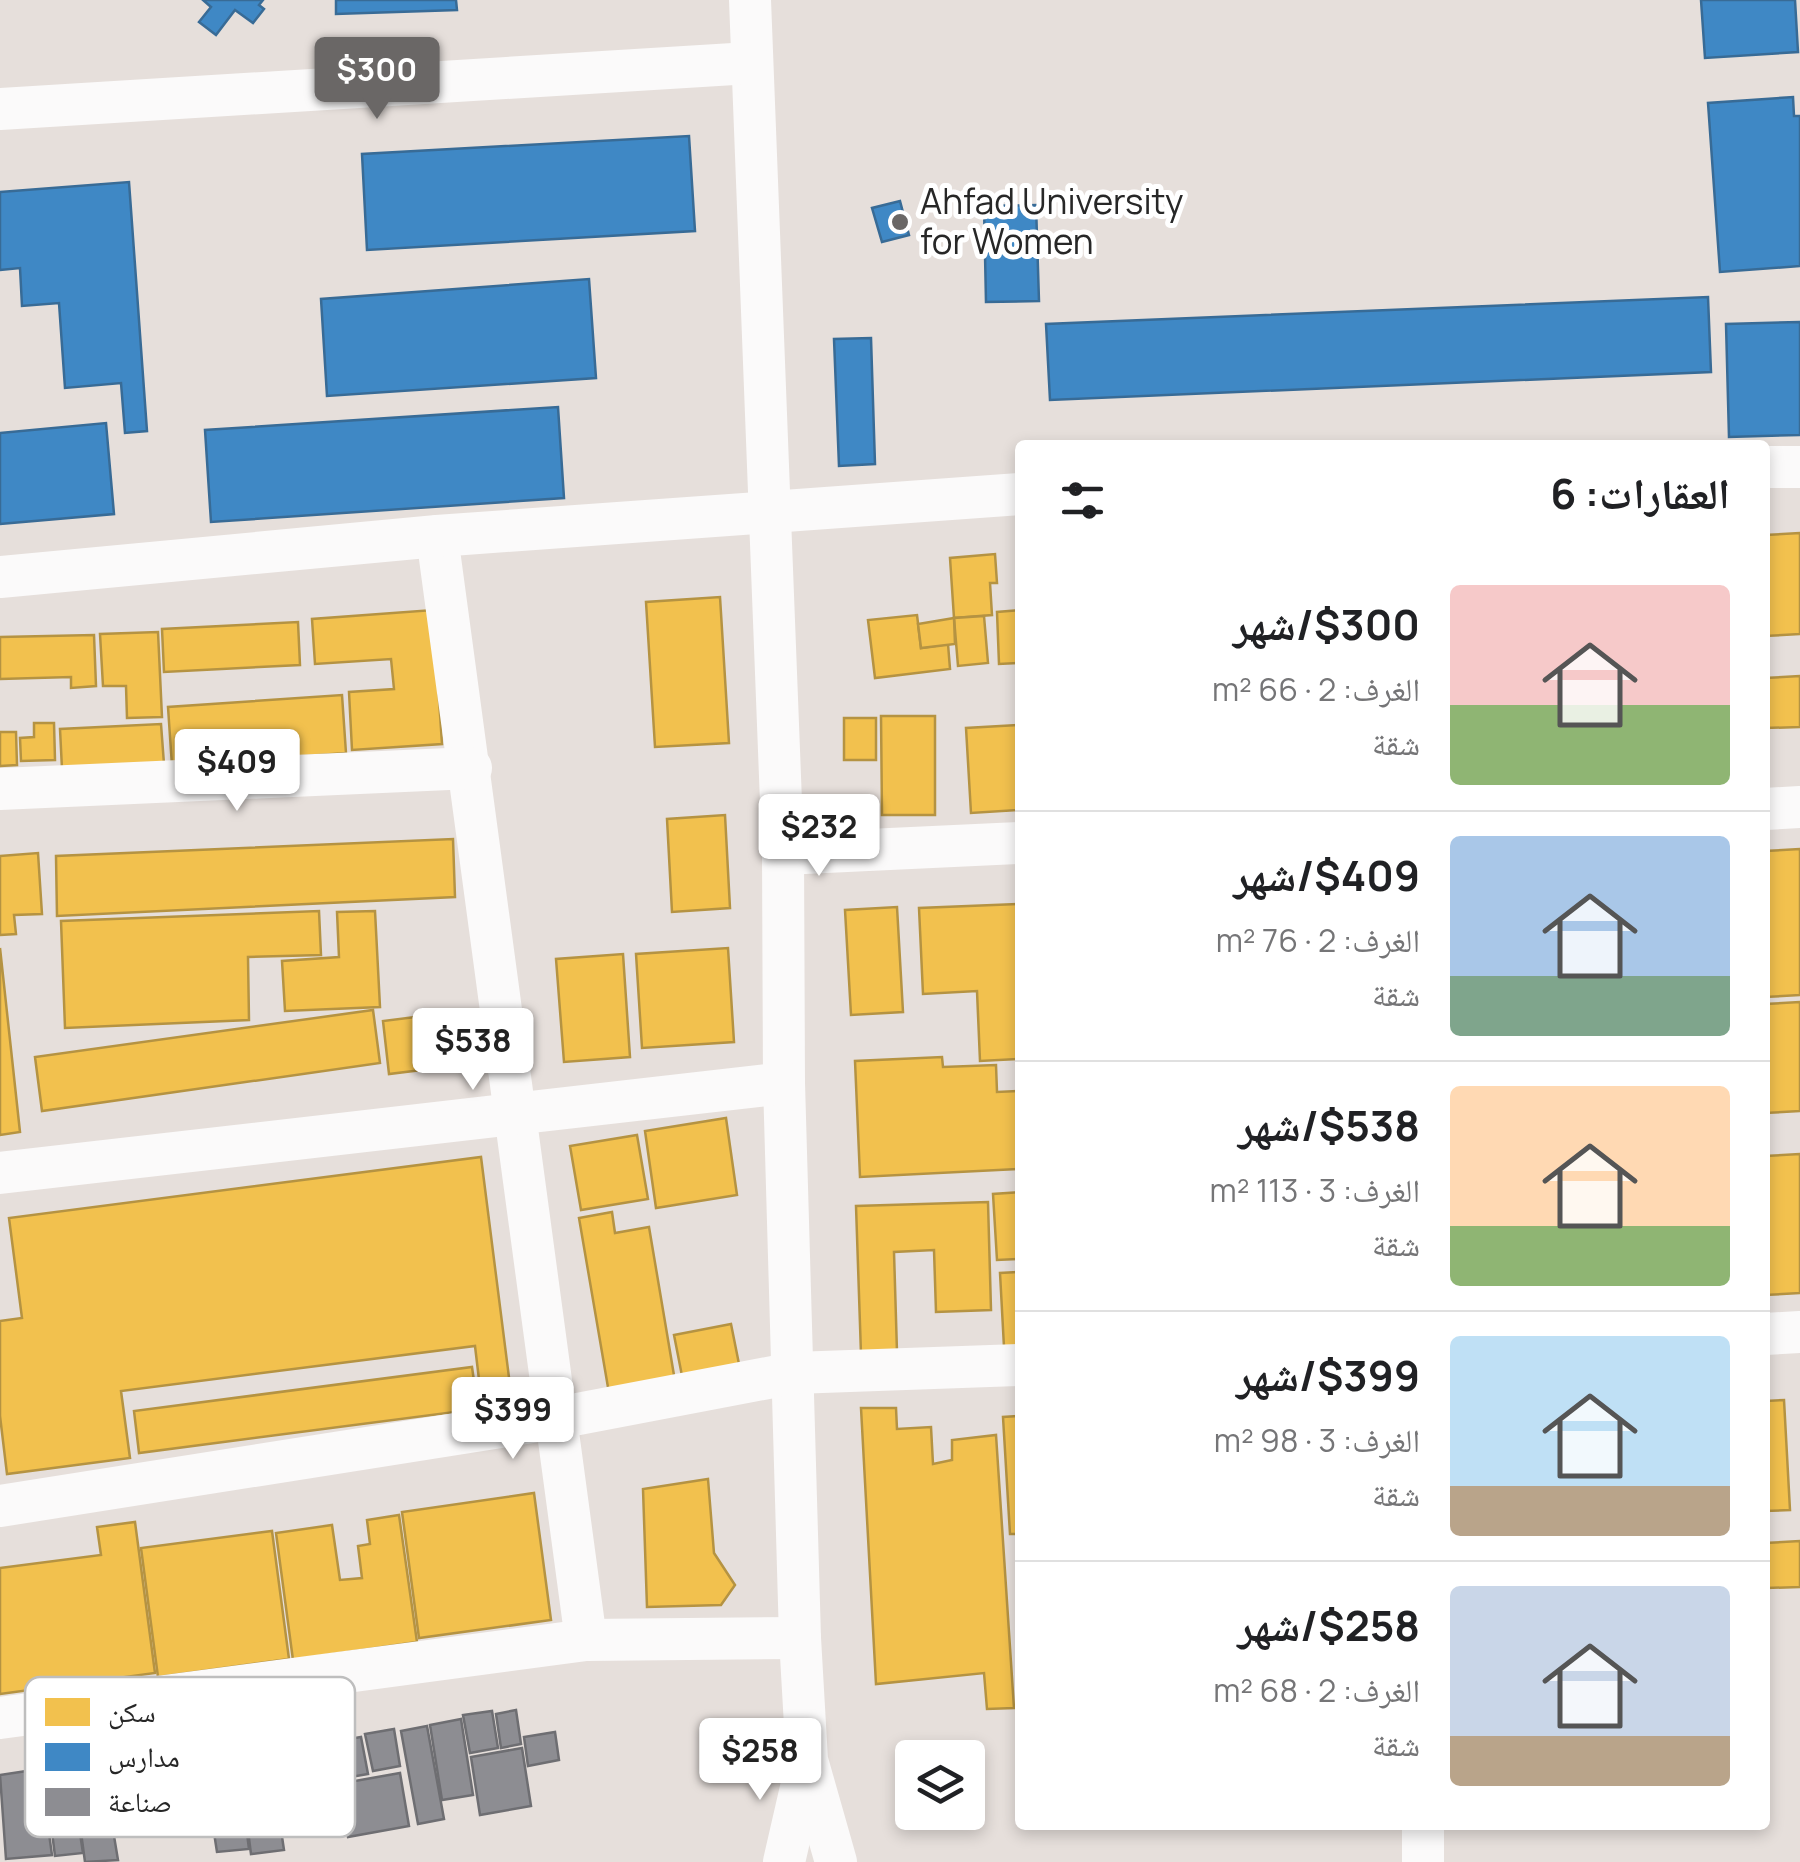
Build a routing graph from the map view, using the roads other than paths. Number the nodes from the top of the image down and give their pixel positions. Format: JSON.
{"nodes":[{"id":1,"x":750,"y":0,"type":"edge"},
{"id":2,"x":750,"y":63,"type":"junction"},
{"id":3,"x":0,"y":110,"type":"edge"},
{"id":4,"x":1770,"y":467,"type":"edge"},
{"id":5,"x":1800,"y":467,"type":"edge"},
{"id":6,"x":1015,"y":494,"type":"edge"},
{"id":7,"x":769,"y":509,"type":"junction"},
{"id":8,"x":436,"y":536,"type":"junction"},
{"id":9,"x":0,"y":578,"type":"edge"},
{"id":10,"x":471,"y":768,"type":"junction"},
{"id":11,"x":0,"y":790,"type":"edge"},
{"id":12,"x":1800,"y":807,"type":"edge"},
{"id":13,"x":1770,"y":809,"type":"edge"},
{"id":14,"x":1015,"y":843,"type":"edge"},
{"id":15,"x":783,"y":854,"type":"junction"},
{"id":16,"x":784,"y":1082,"type":"junction"},
{"id":17,"x":512,"y":1115,"type":"junction"},
{"id":18,"x":0,"y":1173,"type":"edge"},
{"id":19,"x":1800,"y":1332,"type":"edge"},
{"id":20,"x":1770,"y":1334,"type":"edge"},
{"id":21,"x":1015,"y":1365,"type":"edge"},
{"id":22,"x":794,"y":1372,"type":"junction"},
{"id":23,"x":557,"y":1418,"type":"junction"},
{"id":24,"x":0,"y":1506,"type":"edge"},
{"id":25,"x":800,"y":1638,"type":"junction"},
{"id":26,"x":586,"y":1640,"type":"junction"},
{"id":27,"x":308,"y":1677,"type":"edge"},
{"id":28,"x":25,"y":1715,"type":"edge"},
{"id":29,"x":0,"y":1718,"type":"edge"},
{"id":30,"x":807,"y":1760,"type":"junction"},
{"id":31,"x":1423,"y":1830,"type":"edge"},
{"id":32,"x":836,"y":1861,"type":"edge"},
{"id":33,"x":784,"y":1862,"type":"edge"},
{"id":34,"x":817,"y":1862,"type":"edge"},
{"id":35,"x":845,"y":1862,"type":"edge"},
{"id":36,"x":1422,"y":1862,"type":"edge"}],
"edges":[{"from":1,"to":2,"type":"street"},
{"from":2,"to":3,"type":"street"},
{"from":2,"to":7,"type":"street"},
{"from":4,"to":5,"type":"street"},
{"from":6,"to":7,"type":"street"},
{"from":7,"to":8,"type":"street"},
{"from":7,"to":15,"type":"street"},
{"from":8,"to":9,"type":"street"},
{"from":8,"to":10,"type":"street"},
{"from":10,"to":11,"type":"street"},
{"from":10,"to":17,"type":"street"},
{"from":12,"to":13,"type":"street"},
{"from":14,"to":15,"type":"street"},
{"from":15,"to":16,"type":"street"},
{"from":16,"to":17,"type":"street"},
{"from":16,"to":22,"type":"street"},
{"from":17,"to":18,"type":"street"},
{"from":17,"to":23,"type":"street"},
{"from":19,"to":20,"type":"street"},
{"from":21,"to":22,"type":"street"},
{"from":22,"to":23,"type":"street"},
{"from":22,"to":25,"type":"street"},
{"from":23,"to":24,"type":"street"},
{"from":23,"to":26,"type":"street"},
{"from":25,"to":26,"type":"street"},
{"from":25,"to":30,"type":"street"},
{"from":26,"to":27,"type":"street"},
{"from":28,"to":29,"type":"street"},
{"from":30,"to":32,"type":"street"},
{"from":30,"to":33,"type":"street"},
{"from":31,"to":36,"type":"street"},
{"from":32,"to":34,"type":"street"},
{"from":32,"to":35,"type":"street"}]}
